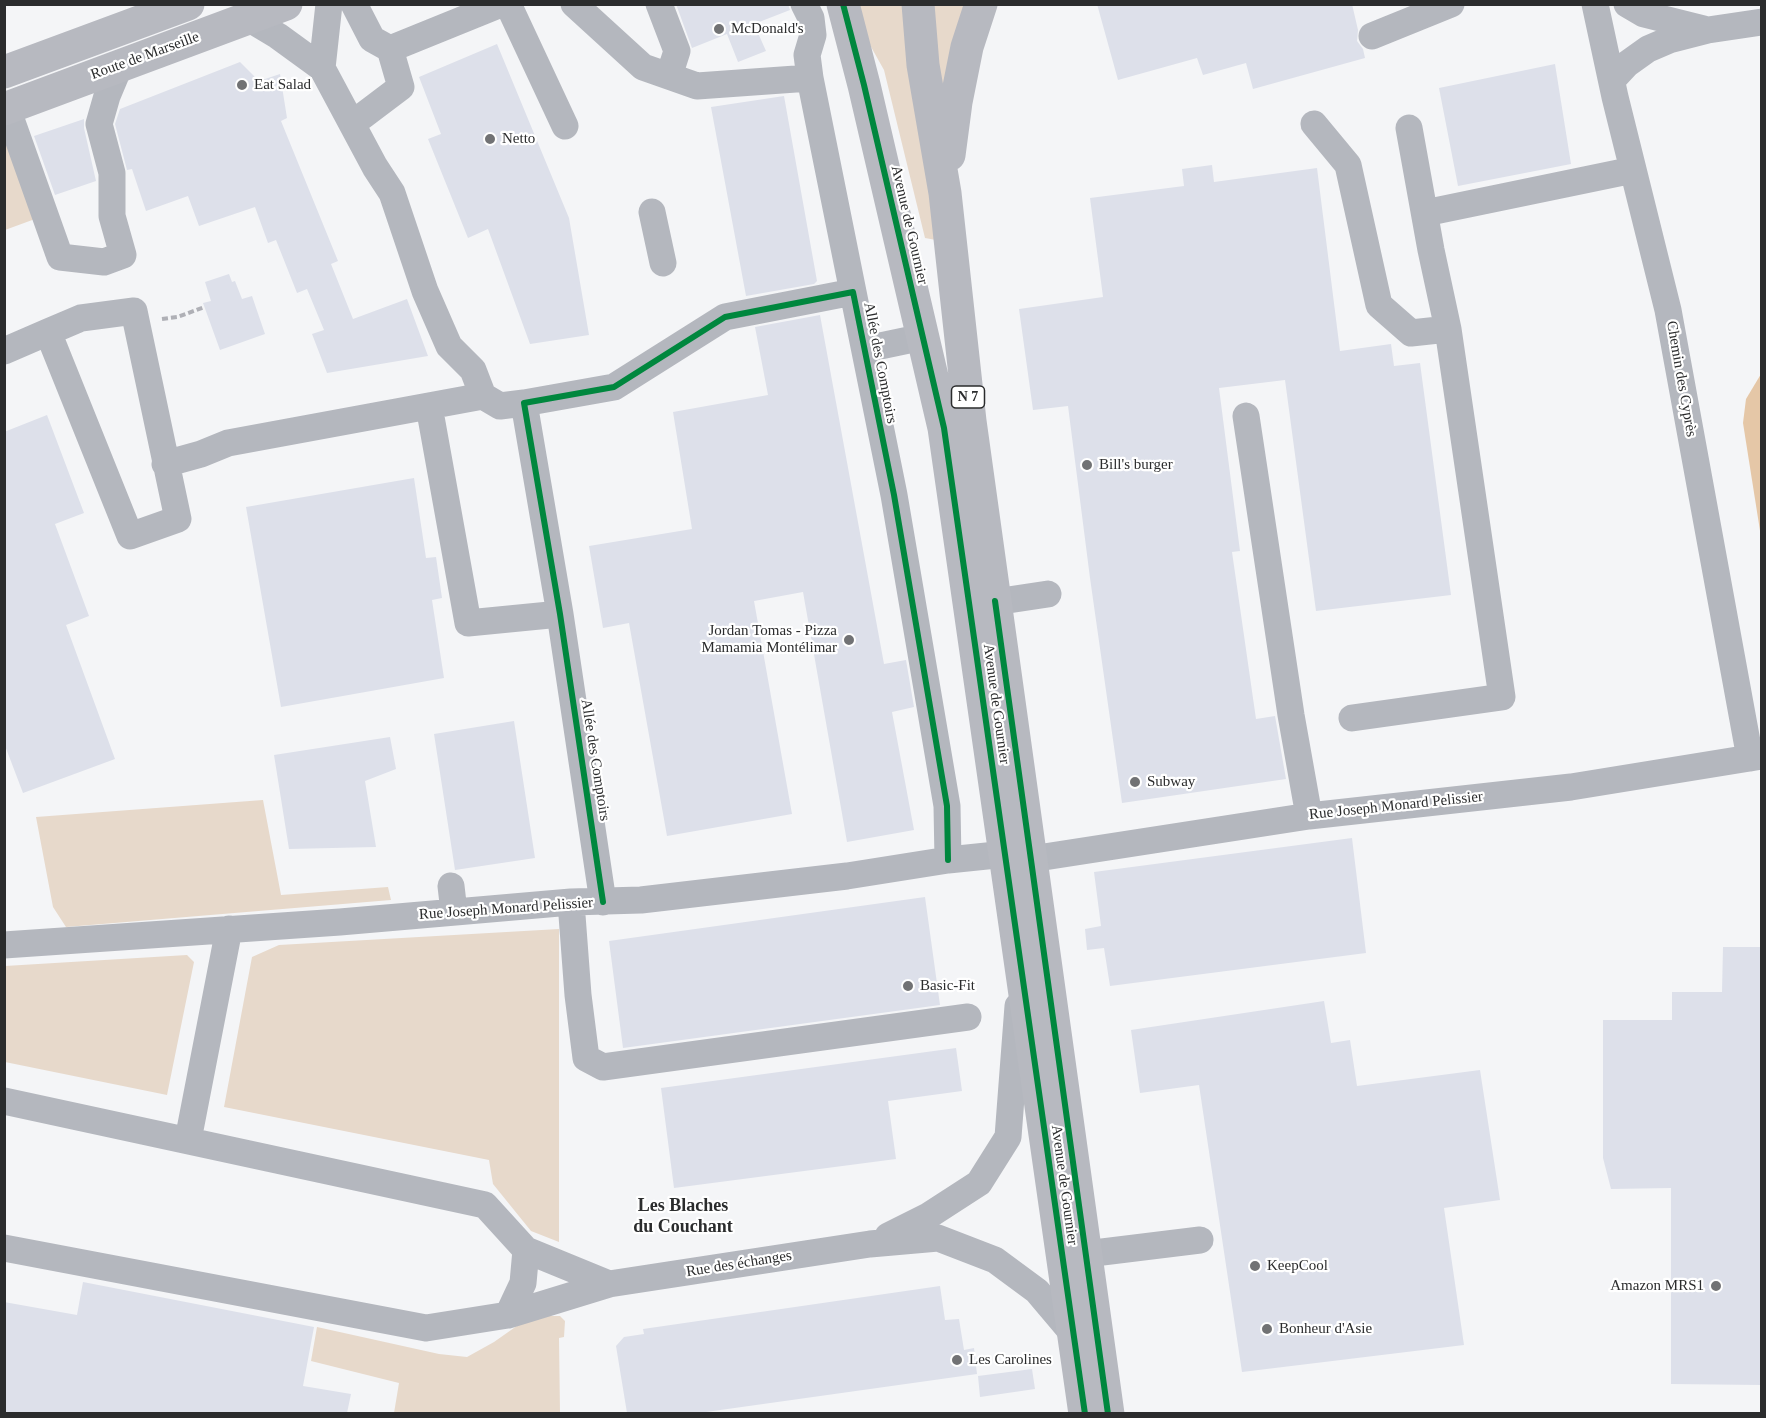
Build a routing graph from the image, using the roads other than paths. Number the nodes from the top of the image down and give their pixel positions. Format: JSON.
{"nodes":[{"id":1,"x":188,"y":4,"type":"edge"},
{"id":2,"x":286,"y":4,"type":"edge"},
{"id":3,"x":329,"y":4,"type":"edge"},
{"id":4,"x":354,"y":4,"type":"edge"},
{"id":5,"x":501,"y":4,"type":"edge"},
{"id":6,"x":508,"y":4,"type":"edge"},
{"id":7,"x":574,"y":4,"type":"edge"},
{"id":8,"x":659,"y":4,"type":"edge"},
{"id":9,"x":804,"y":4,"type":"edge"},
{"id":10,"x":843,"y":4,"type":"edge"},
{"id":11,"x":918,"y":4,"type":"edge"},
{"id":12,"x":981,"y":4,"type":"edge"},
{"id":13,"x":1451,"y":4,"type":"edge"},
{"id":14,"x":1595,"y":4,"type":"edge"},
{"id":15,"x":1627,"y":4,"type":"edge"},
{"id":16,"x":248,"y":18,"type":"junction"},
{"id":17,"x":1761,"y":22,"type":"edge"},
{"id":18,"x":1708,"y":30,"type":"junction"},
{"id":19,"x":1372,"y":36,"type":"dead end"},
{"id":20,"x":390,"y":49,"type":"junction"},
{"id":21,"x":120,"y":65,"type":"junction"},
{"id":22,"x":322,"y":68,"type":"junction"},
{"id":23,"x":4,"y":72,"type":"edge"},
{"id":24,"x":669,"y":76,"type":"junction"},
{"id":25,"x":810,"y":78,"type":"junction"},
{"id":26,"x":1612,"y":80,"type":"junction"},
{"id":27,"x":864,"y":85,"type":"junction"},
{"id":28,"x":6,"y":108,"type":"edge"},
{"id":29,"x":352,"y":124,"type":"junction"},
{"id":30,"x":1314,"y":124,"type":"dead end"},
{"id":31,"x":565,"y":126,"type":"dead end"},
{"id":32,"x":1409,"y":128,"type":"dead end"},
{"id":33,"x":1633,"y":170,"type":"junction"},
{"id":34,"x":945,"y":193,"type":"junction"},
{"id":35,"x":652,"y":212,"type":"dead end"},
{"id":36,"x":1425,"y":213,"type":"junction"},
{"id":37,"x":663,"y":263,"type":"dead end"},
{"id":38,"x":954,"y":271,"type":"junction"},
{"id":39,"x":853,"y":291,"type":"junction"},
{"id":40,"x":1448,"y":329,"type":"junction"},
{"id":41,"x":48,"y":332,"type":"junction"},
{"id":42,"x":923,"y":337,"type":"junction"},
{"id":43,"x":866,"y":349,"type":"junction"},
{"id":44,"x":4,"y":351,"type":"edge"},
{"id":45,"x":483,"y":396,"type":"junction"},
{"id":46,"x":524,"y":403,"type":"junction"},
{"id":47,"x":429,"y":406,"type":"junction"},
{"id":48,"x":1246,"y":416,"type":"dead end"},
{"id":49,"x":165,"y":464,"type":"junction"},
{"id":50,"x":1048,"y":594,"type":"dead end"},
{"id":51,"x":983,"y":603,"type":"junction"},
{"id":52,"x":560,"y":614,"type":"junction"},
{"id":53,"x":1352,"y":718,"type":"dead end"},
{"id":54,"x":1756,"y":757,"type":"edge"},
{"id":55,"x":1309,"y":816,"type":"junction"},
{"id":56,"x":1018,"y":856,"type":"junction"},
{"id":57,"x":948,"y":860,"type":"junction"},
{"id":58,"x":571,"y":902,"type":"junction"},
{"id":59,"x":603,"y":902,"type":"junction"},
{"id":60,"x":229,"y":929,"type":"junction"},
{"id":61,"x":4,"y":945,"type":"edge"},
{"id":62,"x":1021,"y":963,"type":"junction"},
{"id":63,"x":968,"y":1017,"type":"dead end"},
{"id":64,"x":4,"y":1101,"type":"edge"},
{"id":65,"x":188,"y":1140,"type":"junction"},
{"id":66,"x":1200,"y":1240,"type":"dead end"},
{"id":67,"x":870,"y":1244,"type":"junction"},
{"id":68,"x":4,"y":1248,"type":"edge"},
{"id":69,"x":526,"y":1250,"type":"junction"},
{"id":70,"x":1086,"y":1254,"type":"junction"},
{"id":71,"x":609,"y":1284,"type":"junction"},
{"id":72,"x":508,"y":1315,"type":"junction"},
{"id":73,"x":1075,"y":1336,"type":"junction"},
{"id":74,"x":1085,"y":1413,"type":"edge"},
{"id":75,"x":1108,"y":1413,"type":"edge"}],
"edges":[{"from":1,"to":23,"type":"main road"},
{"from":2,"to":16,"type":"main road","name":"Route de Marseille"},
{"from":3,"to":22,"type":"street"},
{"from":4,"to":20,"type":"street"},
{"from":5,"to":20,"type":"street"},
{"from":6,"to":31,"type":"street"},
{"from":7,"to":24,"type":"street"},
{"from":8,"to":24,"type":"street"},
{"from":9,"to":25,"type":"street"},
{"from":10,"to":27,"type":"main road","name":"Avenue de Gournier","number":"N 7"},
{"from":11,"to":34,"type":"main road","name":"Avenue de Gournier"},
{"from":12,"to":34,"type":"main road","number":"N 7"},
{"from":13,"to":19,"type":"street"},
{"from":14,"to":26,"type":"street","name":"Chemin des Cyprès"},
{"from":15,"to":18,"type":"street"},
{"from":16,"to":21,"type":"main road","name":"Route de Marseille"},
{"from":16,"to":22,"type":"street"},
{"from":17,"to":18,"type":"street"},
{"from":18,"to":26,"type":"street"},
{"from":20,"to":29,"type":"street"},
{"from":21,"to":28,"type":"main road","name":"Route de Marseille"},
{"from":21,"to":28,"type":"street"},
{"from":22,"to":29,"type":"street"},
{"from":24,"to":25,"type":"street"},
{"from":25,"to":39,"type":"street"},
{"from":26,"to":33,"type":"street","name":"Chemin des Cyprès"},
{"from":27,"to":38,"type":"main road"},
{"from":27,"to":42,"type":"main road","name":"Avenue de Gournier","number":"N 7"},
{"from":29,"to":45,"type":"street"},
{"from":30,"to":40,"type":"street"},
{"from":32,"to":36,"type":"street"},
{"from":33,"to":36,"type":"street"},
{"from":33,"to":54,"type":"street","name":"Chemin des Cyprès"},
{"from":34,"to":38,"type":"main road","name":"Avenue de Gournier","number":"N 7"},
{"from":35,"to":37,"type":"street"},
{"from":36,"to":40,"type":"street"},
{"from":38,"to":51,"type":"main road","name":"Avenue de Gournier","number":"N 7"},
{"from":39,"to":43,"type":"street","name":"Allée des Comptoirs"},
{"from":39,"to":46,"type":"street","name":"Allée des Comptoirs"},
{"from":40,"to":53,"type":"street"},
{"from":41,"to":44,"type":"street"},
{"from":41,"to":49,"type":"street"},
{"from":41,"to":49,"type":"street"},
{"from":42,"to":43,"type":"street"},
{"from":42,"to":51,"type":"main road","name":"Avenue de Gournier","number":"N 7"},
{"from":43,"to":57,"type":"street","name":"Allée des Comptoirs"},
{"from":45,"to":46,"type":"street"},
{"from":45,"to":47,"type":"street"},
{"from":46,"to":52,"type":"street","name":"Allée des Comptoirs"},
{"from":47,"to":49,"type":"street"},
{"from":47,"to":52,"type":"street"},
{"from":48,"to":55,"type":"street"},
{"from":50,"to":51,"type":"street"},
{"from":51,"to":56,"type":"main road","name":"Avenue de Gournier","number":"N 7"},
{"from":52,"to":59,"type":"street","name":"Allée des Comptoirs"},
{"from":54,"to":55,"type":"street","name":"Rue Joseph Monard Pelissier"},
{"from":55,"to":56,"type":"street","name":"Rue Joseph Monard Pelissier"},
{"from":56,"to":57,"type":"street","name":"Rue Joseph Monard Pelissier"},
{"from":56,"to":62,"type":"main road","name":"Avenue de Gournier","number":"N 7"},
{"from":56,"to":70,"type":"main road","name":"Avenue de Gournier","number":"N 7"},
{"from":57,"to":59,"type":"street","name":"Rue Joseph Monard Pelissier"},
{"from":58,"to":59,"type":"street","name":"Rue Joseph Monard Pelissier"},
{"from":58,"to":60,"type":"street","name":"Rue Joseph Monard Pelissier"},
{"from":58,"to":63,"type":"street"},
{"from":60,"to":61,"type":"street","name":"Rue Joseph Monard Pelissier"},
{"from":60,"to":65,"type":"street"},
{"from":62,"to":67,"type":"street"},
{"from":62,"to":73,"type":"main road","name":"Avenue de Gournier","number":"N 7"},
{"from":64,"to":65,"type":"street"},
{"from":65,"to":69,"type":"street"},
{"from":66,"to":70,"type":"street"},
{"from":67,"to":71,"type":"street","name":"Rue des échanges"},
{"from":67,"to":73,"type":"street"},
{"from":68,"to":72,"type":"street","name":"Rue des échanges"},
{"from":69,"to":71,"type":"street"},
{"from":69,"to":72,"type":"street"},
{"from":70,"to":75,"type":"main road","name":"Avenue de Gournier","number":"N 7"},
{"from":71,"to":72,"type":"street","name":"Rue des échanges"},
{"from":73,"to":74,"type":"main road","name":"Avenue de Gournier","number":"N 7"}]}
